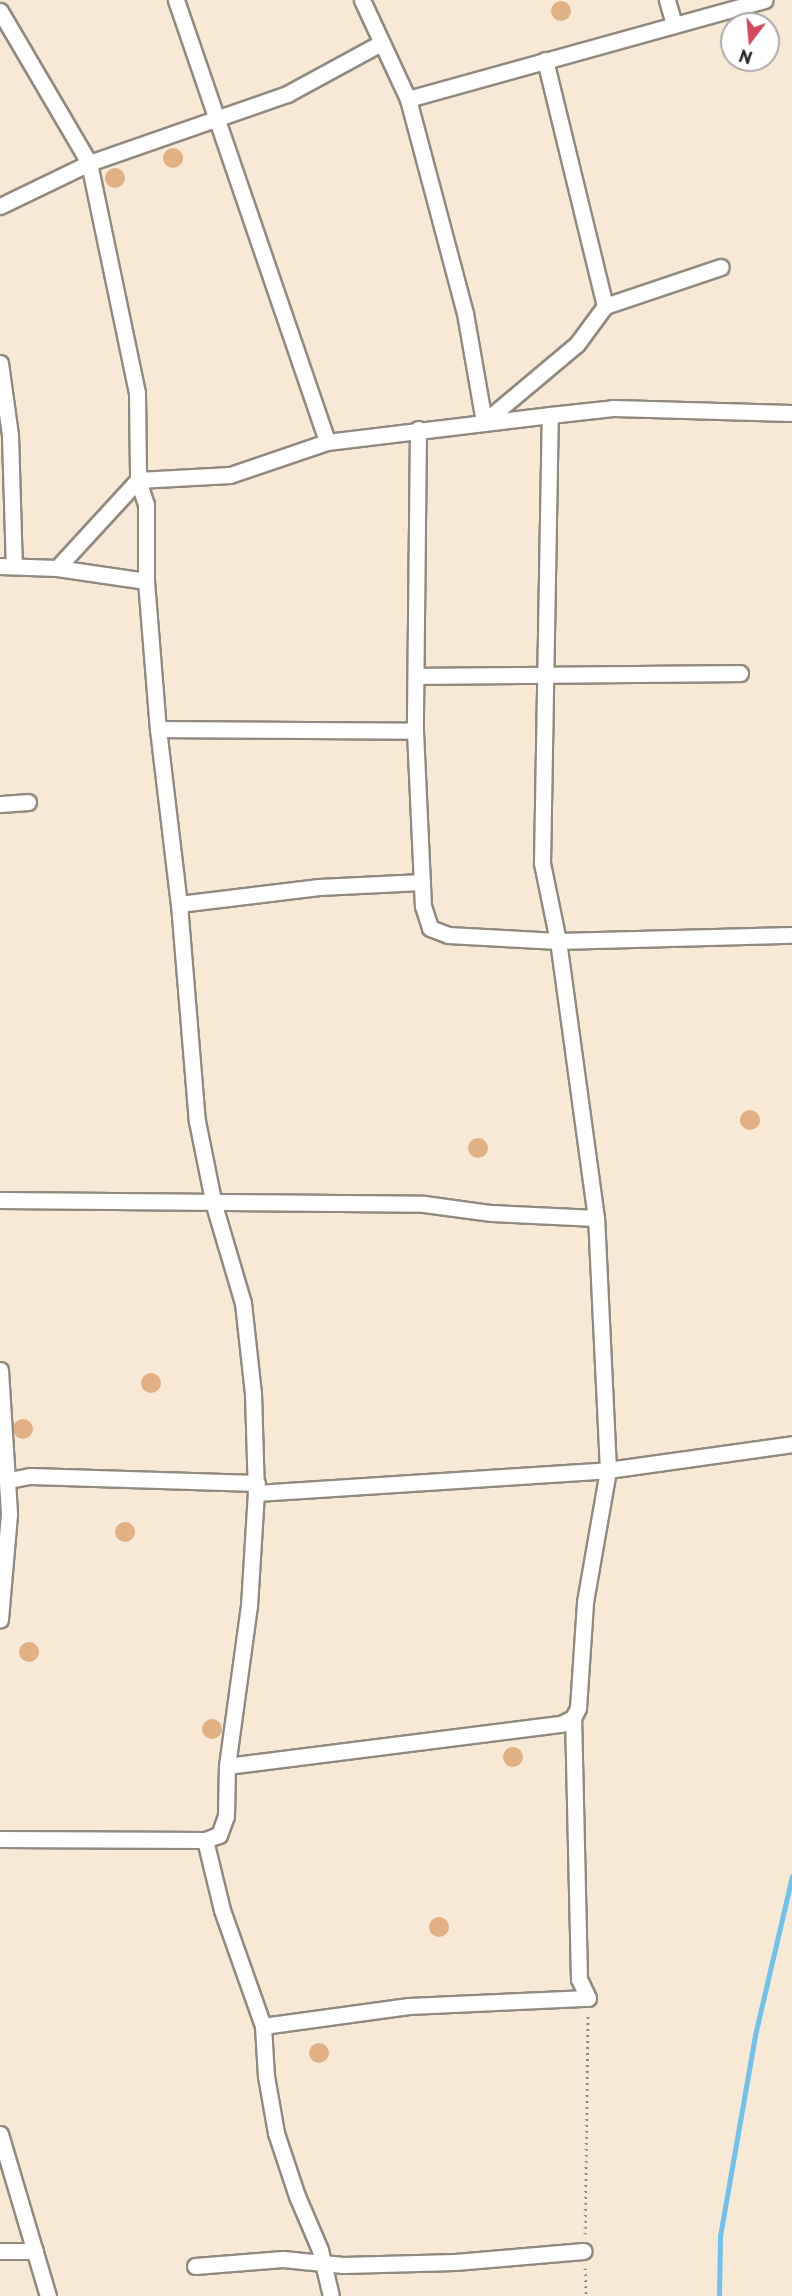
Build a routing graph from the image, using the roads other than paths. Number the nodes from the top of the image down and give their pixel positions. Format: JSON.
{"nodes":[{"id":1,"x":176,"y":0,"type":"edge"},
{"id":2,"x":362,"y":0,"type":"edge"},
{"id":3,"x":667,"y":0,"type":"edge"},
{"id":4,"x":765,"y":0,"type":"edge"},
{"id":5,"x":0,"y":11,"type":"edge"},
{"id":6,"x":674,"y":24,"type":"junction"},
{"id":7,"x":381,"y":44,"type":"junction"},
{"id":8,"x":545,"y":60,"type":"junction"},
{"id":9,"x":408,"y":99,"type":"junction"},
{"id":10,"x":217,"y":121,"type":"junction"},
{"id":11,"x":89,"y":163,"type":"junction"},
{"id":12,"x":0,"y":206,"type":"edge"},
{"id":13,"x":721,"y":267,"type":"dead end"},
{"id":14,"x":605,"y":306,"type":"junction"},
{"id":15,"x":0,"y":363,"type":"edge"},
{"id":16,"x":792,"y":413,"type":"edge"},
{"id":17,"x":550,"y":414,"type":"junction"},
{"id":18,"x":484,"y":422,"type":"junction"},
{"id":19,"x":418,"y":429,"type":"junction"},
{"id":20,"x":327,"y":442,"type":"junction"},
{"id":21,"x":138,"y":480,"type":"junction"},
{"id":22,"x":7,"y":566,"type":"edge"},
{"id":23,"x":57,"y":568,"type":"junction"},
{"id":24,"x":146,"y":581,"type":"junction"},
{"id":25,"x":740,"y":673,"type":"dead end"},
{"id":26,"x":545,"y":675,"type":"junction"},
{"id":27,"x":416,"y":676,"type":"junction"},
{"id":28,"x":158,"y":729,"type":"junction"},
{"id":29,"x":415,"y":731,"type":"junction"},
{"id":30,"x":28,"y":802,"type":"dead end"},
{"id":31,"x":0,"y":804,"type":"edge"},
{"id":32,"x":422,"y":882,"type":"junction"},
{"id":33,"x":180,"y":904,"type":"junction"},
{"id":34,"x":792,"y":935,"type":"edge"},
{"id":35,"x":558,"y":941,"type":"junction"},
{"id":36,"x":0,"y":1200,"type":"edge"},
{"id":37,"x":214,"y":1205,"type":"junction"},
{"id":38,"x":596,"y":1218,"type":"junction"},
{"id":39,"x":0,"y":1370,"type":"edge"},
{"id":40,"x":792,"y":1444,"type":"edge"},
{"id":41,"x":608,"y":1470,"type":"junction"},
{"id":42,"x":9,"y":1480,"type":"junction"},
{"id":43,"x":256,"y":1488,"type":"junction"},
{"id":44,"x":0,"y":1620,"type":"edge"},
{"id":45,"x":573,"y":1718,"type":"junction"},
{"id":46,"x":227,"y":1766,"type":"junction"},
{"id":47,"x":0,"y":1839,"type":"edge"},
{"id":48,"x":205,"y":1840,"type":"junction"},
{"id":49,"x":263,"y":2026,"type":"junction"},
{"id":50,"x":0,"y":2134,"type":"edge"},
{"id":51,"x":0,"y":2251,"type":"edge"},
{"id":52,"x":35,"y":2251,"type":"junction"},
{"id":53,"x":584,"y":2252,"type":"road end"},
{"id":54,"x":324,"y":2262,"type":"junction"},
{"id":55,"x":195,"y":2266,"type":"dead end"},
{"id":56,"x":48,"y":2296,"type":"edge"},
{"id":57,"x":331,"y":2296,"type":"edge"}],
"edges":[{"from":1,"to":10,"type":"street"},
{"from":2,"to":7,"type":"street"},
{"from":3,"to":6,"type":"street"},
{"from":4,"to":6,"type":"street"},
{"from":5,"to":11,"type":"street"},
{"from":6,"to":8,"type":"street"},
{"from":7,"to":9,"type":"street"},
{"from":7,"to":10,"type":"street"},
{"from":8,"to":9,"type":"street"},
{"from":8,"to":14,"type":"street"},
{"from":9,"to":18,"type":"street"},
{"from":10,"to":11,"type":"street"},
{"from":10,"to":20,"type":"street"},
{"from":11,"to":12,"type":"street"},
{"from":11,"to":21,"type":"street"},
{"from":13,"to":14,"type":"street"},
{"from":14,"to":18,"type":"street"},
{"from":15,"to":22,"type":"street"},
{"from":16,"to":17,"type":"street"},
{"from":17,"to":18,"type":"street"},
{"from":17,"to":26,"type":"street"},
{"from":18,"to":19,"type":"street"},
{"from":19,"to":20,"type":"street"},
{"from":19,"to":27,"type":"street"},
{"from":20,"to":21,"type":"street"},
{"from":21,"to":23,"type":"street"},
{"from":21,"to":24,"type":"street"},
{"from":22,"to":23,"type":"street"},
{"from":23,"to":24,"type":"street"},
{"from":24,"to":28,"type":"street"},
{"from":25,"to":26,"type":"street"},
{"from":26,"to":27,"type":"street"},
{"from":26,"to":35,"type":"street"},
{"from":27,"to":29,"type":"street"},
{"from":28,"to":29,"type":"street"},
{"from":28,"to":33,"type":"street"},
{"from":29,"to":32,"type":"street"},
{"from":30,"to":31,"type":"street"},
{"from":32,"to":33,"type":"street"},
{"from":32,"to":35,"type":"street"},
{"from":33,"to":37,"type":"street"},
{"from":34,"to":35,"type":"street"},
{"from":35,"to":38,"type":"street"},
{"from":36,"to":37,"type":"street"},
{"from":37,"to":38,"type":"street"},
{"from":37,"to":43,"type":"street"},
{"from":38,"to":41,"type":"street"},
{"from":39,"to":42,"type":"street"},
{"from":40,"to":41,"type":"street"},
{"from":41,"to":43,"type":"street"},
{"from":41,"to":45,"type":"street"},
{"from":42,"to":43,"type":"street"},
{"from":42,"to":44,"type":"street"},
{"from":43,"to":46,"type":"street"},
{"from":45,"to":46,"type":"street"},
{"from":45,"to":49,"type":"street"},
{"from":46,"to":48,"type":"street"},
{"from":47,"to":48,"type":"street"},
{"from":48,"to":49,"type":"street"},
{"from":49,"to":54,"type":"street"},
{"from":50,"to":52,"type":"street"},
{"from":51,"to":52,"type":"street"},
{"from":52,"to":56,"type":"street"},
{"from":53,"to":54,"type":"street"},
{"from":54,"to":55,"type":"street"},
{"from":54,"to":57,"type":"street"}]}
